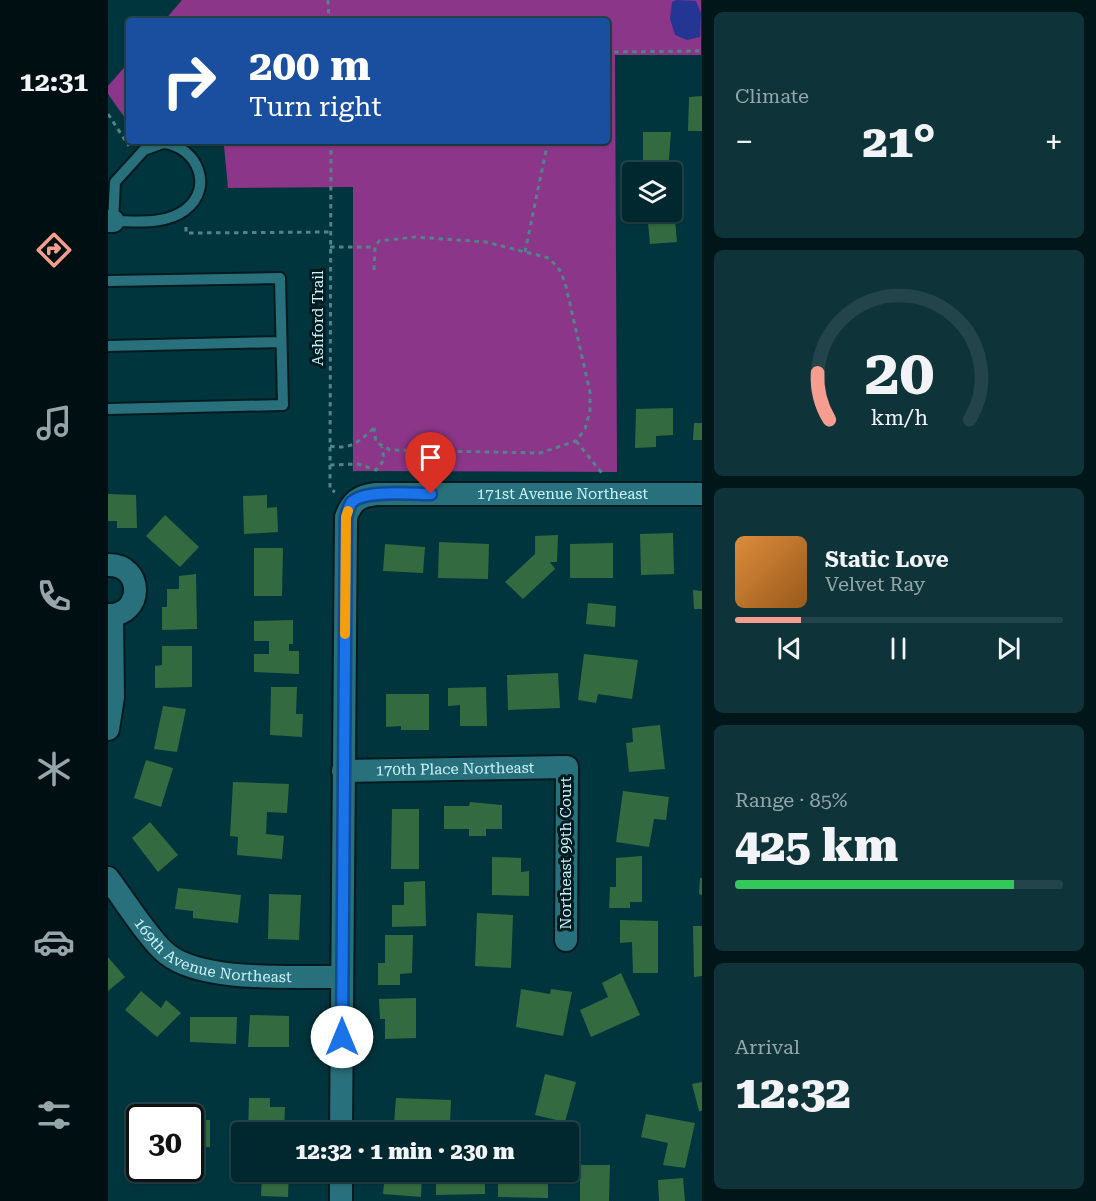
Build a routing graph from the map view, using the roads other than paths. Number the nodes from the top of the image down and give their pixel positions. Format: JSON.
{"nodes":[{"id":1,"x":111,"y":220,"type":"edge"},
{"id":2,"x":108,"y":281,"type":"edge"},
{"id":3,"x":282,"y":342,"type":"junction"},
{"id":4,"x":108,"y":346,"type":"edge"},
{"id":5,"x":108,"y":409,"type":"edge"},
{"id":6,"x":702,"y":494,"type":"edge"},
{"id":7,"x":108,"y":565,"type":"edge"},
{"id":8,"x":110,"y":615,"type":"edge"},
{"id":9,"x":108,"y":729,"type":"edge"},
{"id":10,"x":567,"y":767,"type":"joint"},
{"id":11,"x":343,"y":771,"type":"junction"},
{"id":12,"x":108,"y":878,"type":"edge"},
{"id":13,"x":566,"y":940,"type":"dead end"},
{"id":14,"x":342,"y":977,"type":"junction"},
{"id":15,"x":341,"y":1122,"type":"edge"},
{"id":16,"x":341,"y":1182,"type":"edge"},
{"id":17,"x":341,"y":1201,"type":"edge"}],
"edges":[{"from":1,"to":1,"type":"lane"},
{"from":2,"to":3,"type":"lane"},
{"from":3,"to":4,"type":"lane"},
{"from":3,"to":5,"type":"lane"},
{"from":6,"to":11,"type":"street","name":"171st Avenue Northeast"},
{"from":7,"to":8,"type":"street"},
{"from":8,"to":9,"type":"street"},
{"from":10,"to":11,"type":"street","name":"170th Place Northeast"},
{"from":10,"to":13,"type":"street","name":"Northeast 99th Court"},
{"from":11,"to":14,"type":"street"},
{"from":12,"to":14,"type":"street","name":"169th Avenue Northeast"},
{"from":14,"to":15,"type":"street"},
{"from":16,"to":17,"type":"street"}]}
